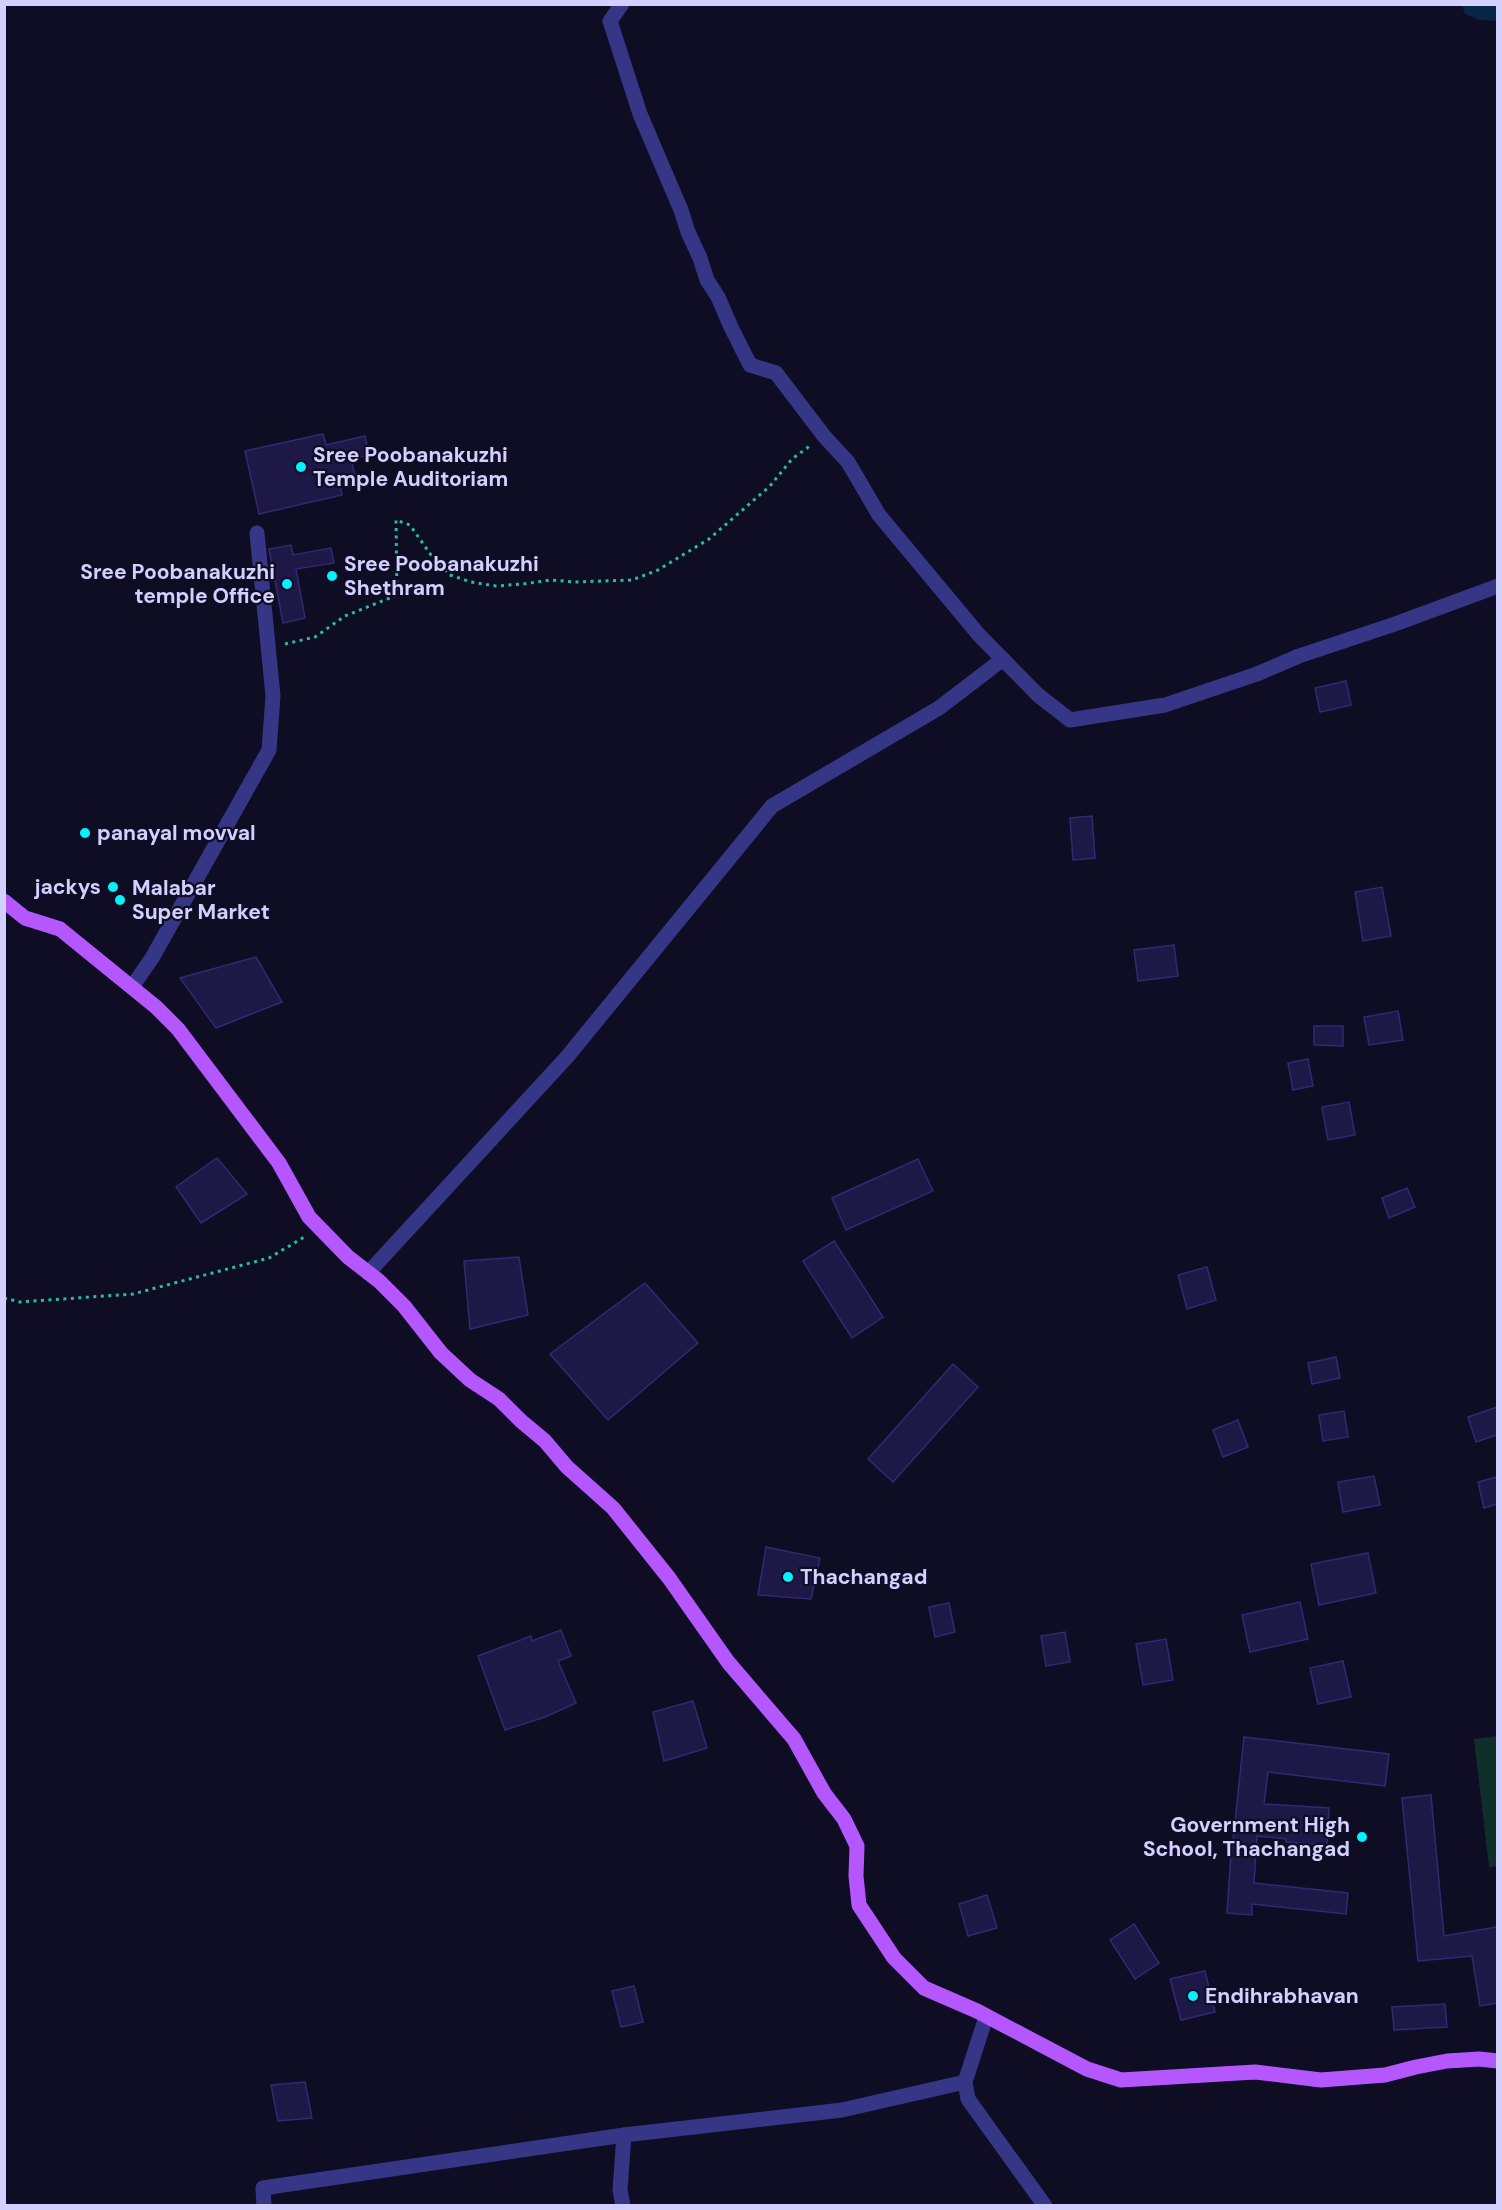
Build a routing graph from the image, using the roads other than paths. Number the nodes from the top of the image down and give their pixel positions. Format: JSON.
{"nodes":[{"id":1,"x":622,"y":4,"type":"edge"},
{"id":2,"x":257,"y":533,"type":"dead end"},
{"id":3,"x":1497,"y":586,"type":"edge"},
{"id":4,"x":1003,"y":659,"type":"junction"},
{"id":5,"x":4,"y":901,"type":"edge"},
{"id":6,"x":132,"y":987,"type":"junction"},
{"id":7,"x":368,"y":1273,"type":"junction"},
{"id":8,"x":986,"y":2017,"type":"junction"},
{"id":9,"x":1497,"y":2061,"type":"edge"},
{"id":10,"x":965,"y":2082,"type":"junction"},
{"id":11,"x":624,"y":2135,"type":"junction"},
{"id":12,"x":264,"y":2205,"type":"edge"},
{"id":13,"x":623,"y":2205,"type":"edge"},
{"id":14,"x":1045,"y":2205,"type":"edge"}],
"edges":[{"from":1,"to":4,"type":"street"},
{"from":2,"to":6,"type":"street"},
{"from":3,"to":4,"type":"street"},
{"from":4,"to":7,"type":"street"},
{"from":5,"to":6,"type":"main road"},
{"from":6,"to":7,"type":"main road"},
{"from":7,"to":8,"type":"main road"},
{"from":8,"to":9,"type":"main road"},
{"from":8,"to":10,"type":"street"},
{"from":10,"to":11,"type":"street"},
{"from":10,"to":14,"type":"street"},
{"from":11,"to":12,"type":"street"},
{"from":11,"to":13,"type":"street"}]}
